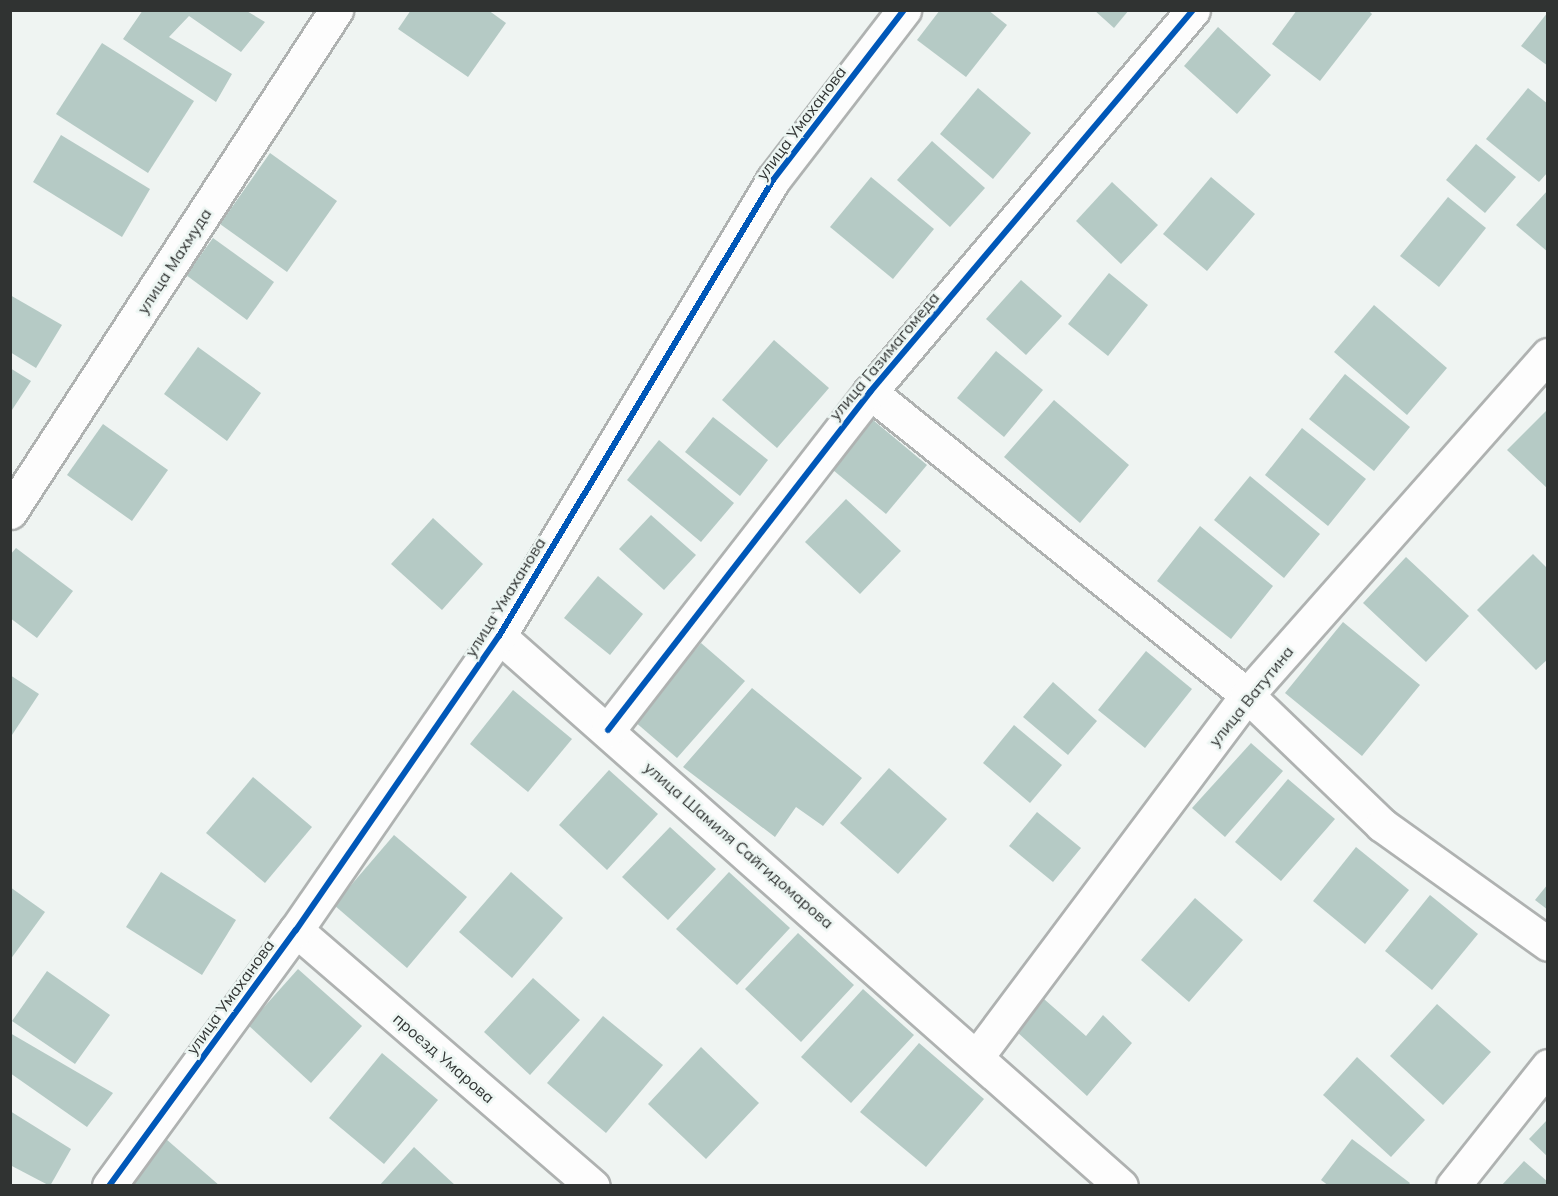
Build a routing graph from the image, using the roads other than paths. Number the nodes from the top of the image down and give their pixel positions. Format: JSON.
{"nodes":[{"id":1,"x":336,"y":10,"type":"edge"},
{"id":2,"x":904,"y":10,"type":"edge"},
{"id":3,"x":1193,"y":10,"type":"edge"},
{"id":4,"x":1548,"y":355,"type":"edge"},
{"id":5,"x":870,"y":392,"type":"junction"},
{"id":6,"x":10,"y":512,"type":"edge"},
{"id":7,"x":499,"y":636,"type":"junction"},
{"id":8,"x":1247,"y":695,"type":"junction"},
{"id":9,"x":608,"y":730,"type":"junction"},
{"id":10,"x":296,"y":930,"type":"junction"},
{"id":11,"x":1548,"y":944,"type":"edge"},
{"id":12,"x":978,"y":1055,"type":"junction"},
{"id":13,"x":1548,"y":1066,"type":"edge"},
{"id":14,"x":110,"y":1185,"type":"edge"},
{"id":15,"x":593,"y":1185,"type":"edge"},
{"id":16,"x":1121,"y":1185,"type":"edge"},
{"id":17,"x":1453,"y":1185,"type":"edge"}],
"edges":[{"from":1,"to":6,"type":"street","name":"улица Махмуда"},
{"from":2,"to":7,"type":"street","name":"улица Умаханова"},
{"from":3,"to":5,"type":"street","name":"улица Газимагомеда"},
{"from":4,"to":8,"type":"street","name":"улица Ватутина"},
{"from":5,"to":8,"type":"street"},
{"from":5,"to":9,"type":"street","name":"улица Газимагомеда"},
{"from":7,"to":9,"type":"street","name":"улица Шамиля Сайгидомарова"},
{"from":7,"to":10,"type":"street","name":"улица Умаханова"},
{"from":8,"to":11,"type":"street"},
{"from":8,"to":12,"type":"street","name":"улица Ватутина"},
{"from":9,"to":12,"type":"street","name":"улица Шамиля Сайгидомарова"},
{"from":10,"to":14,"type":"street","name":"улица Умаханова"},
{"from":10,"to":15,"type":"street","name":"проезд Умарова"},
{"from":12,"to":16,"type":"street","name":"улица Шамиля Сайгидомарова"},
{"from":13,"to":17,"type":"street"}]}
